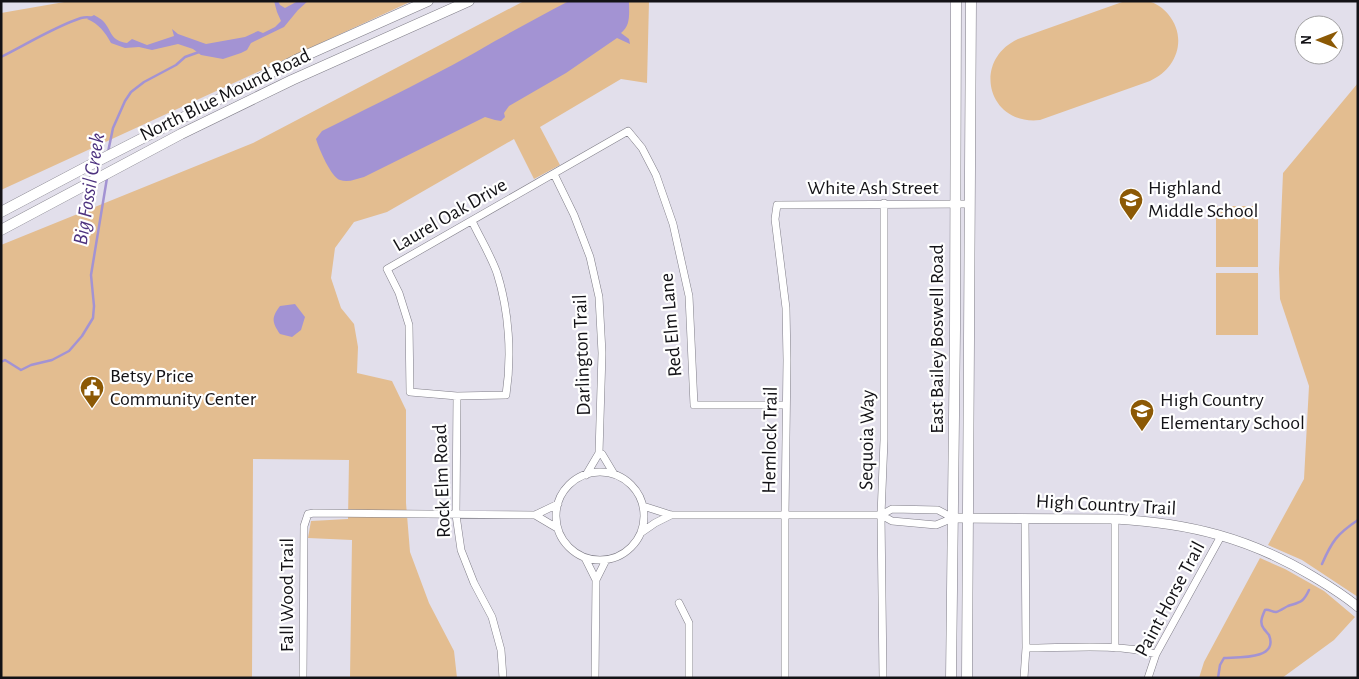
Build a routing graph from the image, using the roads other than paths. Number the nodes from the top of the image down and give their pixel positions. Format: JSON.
{"nodes":[{"id":1,"x":428,"y":1,"type":"edge"},
{"id":2,"x":469,"y":1,"type":"edge"},
{"id":3,"x":956,"y":1,"type":"edge"},
{"id":4,"x":971,"y":1,"type":"edge"},
{"id":5,"x":956,"y":50,"type":"junction"},
{"id":6,"x":970,"y":106,"type":"junction"},
{"id":7,"x":956,"y":108,"type":"junction"},
{"id":8,"x":628,"y":131,"type":"joint"},
{"id":9,"x":970,"y":158,"type":"junction"},
{"id":10,"x":554,"y":174,"type":"junction"},
{"id":11,"x":884,"y":203,"type":"junction"},
{"id":12,"x":777,"y":204,"type":"joint"},
{"id":13,"x":955,"y":204,"type":"junction"},
{"id":14,"x":970,"y":204,"type":"junction"},
{"id":15,"x":1,"y":212,"type":"edge"},
{"id":16,"x":472,"y":221,"type":"junction"},
{"id":17,"x":1,"y":230,"type":"edge"},
{"id":18,"x":955,"y":330,"type":"junction"},
{"id":19,"x":969,"y":330,"type":"junction"},
{"id":20,"x":954,"y":376,"type":"junction"},
{"id":21,"x":969,"y":376,"type":"junction"},
{"id":22,"x":457,"y":396,"type":"junction"},
{"id":23,"x":786,"y":406,"type":"junction"},
{"id":24,"x":599,"y":453,"type":"junction"},
{"id":25,"x":614,"y":474,"type":"junction"},
{"id":26,"x":586,"y":475,"type":"junction"},
{"id":27,"x":558,"y":504,"type":"junction"},
{"id":28,"x":643,"y":506,"type":"junction"},
{"id":29,"x":456,"y":515,"type":"junction"},
{"id":30,"x":535,"y":515,"type":"junction"},
{"id":31,"x":671,"y":515,"type":"junction"},
{"id":32,"x":785,"y":515,"type":"junction"},
{"id":33,"x":881,"y":515,"type":"junction"},
{"id":34,"x":953,"y":518,"type":"junction"},
{"id":35,"x":968,"y":518,"type":"junction"},
{"id":36,"x":1025,"y":518,"type":"junction"},
{"id":37,"x":1115,"y":519,"type":"junction"},
{"id":38,"x":557,"y":528,"type":"junction"},
{"id":39,"x":642,"y":532,"type":"junction"},
{"id":40,"x":1221,"y":536,"type":"junction"},
{"id":41,"x":585,"y":558,"type":"junction"},
{"id":42,"x":606,"y":560,"type":"junction"},
{"id":43,"x":596,"y":580,"type":"junction"},
{"id":44,"x":679,"y":603,"type":"dead end"},
{"id":45,"x":1358,"y":608,"type":"edge"},
{"id":46,"x":1026,"y":648,"type":"junction"},
{"id":47,"x":1115,"y":648,"type":"junction"},
{"id":48,"x":1156,"y":654,"type":"junction"},
{"id":49,"x":303,"y":678,"type":"edge"},
{"id":50,"x":503,"y":678,"type":"edge"},
{"id":51,"x":595,"y":678,"type":"edge"},
{"id":52,"x":689,"y":678,"type":"edge"},
{"id":53,"x":785,"y":678,"type":"edge"},
{"id":54,"x":883,"y":678,"type":"edge"},
{"id":55,"x":952,"y":678,"type":"edge"},
{"id":56,"x":967,"y":678,"type":"edge"},
{"id":57,"x":1024,"y":678,"type":"edge"},
{"id":58,"x":1148,"y":678,"type":"edge"}],
"edges":[{"from":1,"to":15,"type":"main road","name":"North Blue Mound Road"},
{"from":2,"to":17,"type":"main road","name":"North Blue Mound Road"},
{"from":3,"to":5,"type":"main road","name":"East Bailey Boswell Road"},
{"from":4,"to":6,"type":"main road","name":"East Bailey Boswell Road"},
{"from":5,"to":6,"type":"main road"},
{"from":5,"to":7,"type":"main road","name":"East Bailey Boswell Road"},
{"from":6,"to":9,"type":"main road","name":"East Bailey Boswell Road"},
{"from":7,"to":9,"type":"main road"},
{"from":7,"to":13,"type":"main road","name":"East Bailey Boswell Road"},
{"from":8,"to":10,"type":"street","name":"Laurel Oak Drive"},
{"from":8,"to":23,"type":"street","name":"Red Elm Lane"},
{"from":9,"to":14,"type":"main road","name":"East Bailey Boswell Road"},
{"from":10,"to":16,"type":"street","name":"Laurel Oak Drive"},
{"from":10,"to":24,"type":"street","name":"Darlington Trail"},
{"from":11,"to":12,"type":"street","name":"White Ash Street"},
{"from":11,"to":13,"type":"street","name":"White Ash Street"},
{"from":11,"to":33,"type":"street","name":"Sequoia Way"},
{"from":12,"to":23,"type":"street","name":"Hemlock Trail"},
{"from":13,"to":14,"type":"street","name":"White Ash Street"},
{"from":13,"to":18,"type":"main road","name":"East Bailey Boswell Road"},
{"from":14,"to":19,"type":"main road","name":"East Bailey Boswell Road"},
{"from":16,"to":22,"type":"street"},
{"from":16,"to":22,"type":"street","name":"Laurel Oak Drive"},
{"from":18,"to":19,"type":"main road"},
{"from":18,"to":20,"type":"main road","name":"East Bailey Boswell Road"},
{"from":19,"to":21,"type":"main road","name":"East Bailey Boswell Road"},
{"from":20,"to":21,"type":"main road"},
{"from":20,"to":34,"type":"main road","name":"East Bailey Boswell Road"},
{"from":21,"to":35,"type":"main road","name":"East Bailey Boswell Road"},
{"from":22,"to":29,"type":"street","name":"Rock Elm Road"},
{"from":23,"to":32,"type":"street","name":"Hemlock Trail"},
{"from":24,"to":25,"type":"street"},
{"from":24,"to":26,"type":"street","name":"Darlington Trail"},
{"from":25,"to":26,"type":"street"},
{"from":25,"to":28,"type":"street"},
{"from":26,"to":27,"type":"street"},
{"from":27,"to":30,"type":"street"},
{"from":27,"to":38,"type":"street"},
{"from":28,"to":31,"type":"street"},
{"from":28,"to":39,"type":"street"},
{"from":29,"to":30,"type":"street"},
{"from":29,"to":49,"type":"street","name":"Fall Wood Trail"},
{"from":29,"to":50,"type":"street","name":"Rock Elm Road"},
{"from":30,"to":38,"type":"street"},
{"from":31,"to":32,"type":"street"},
{"from":31,"to":39,"type":"street"},
{"from":32,"to":33,"type":"street"},
{"from":32,"to":53,"type":"street","name":"Hemlock Trail"},
{"from":33,"to":34,"type":"street"},
{"from":33,"to":34,"type":"street"},
{"from":33,"to":54,"type":"street","name":"Sequoia Way"},
{"from":34,"to":35,"type":"street","name":"High Country Trail"},
{"from":34,"to":55,"type":"main road","name":"East Bailey Boswell Road"},
{"from":35,"to":36,"type":"street","name":"High Country Trail"},
{"from":35,"to":56,"type":"main road","name":"East Bailey Boswell Road"},
{"from":36,"to":37,"type":"street","name":"High Country Trail"},
{"from":36,"to":46,"type":"street"},
{"from":37,"to":40,"type":"street","name":"High Country Trail"},
{"from":37,"to":47,"type":"street"},
{"from":38,"to":41,"type":"street"},
{"from":39,"to":42,"type":"street"},
{"from":40,"to":45,"type":"street","name":"High Country Trail"},
{"from":40,"to":48,"type":"street","name":"Paint Horse Trail"},
{"from":41,"to":42,"type":"street"},
{"from":41,"to":43,"type":"street"},
{"from":42,"to":43,"type":"street"},
{"from":43,"to":51,"type":"street"},
{"from":44,"to":52,"type":"street"},
{"from":46,"to":47,"type":"street"},
{"from":46,"to":57,"type":"street"},
{"from":47,"to":48,"type":"street"},
{"from":48,"to":58,"type":"street","name":"Paint Horse Trail"}]}
